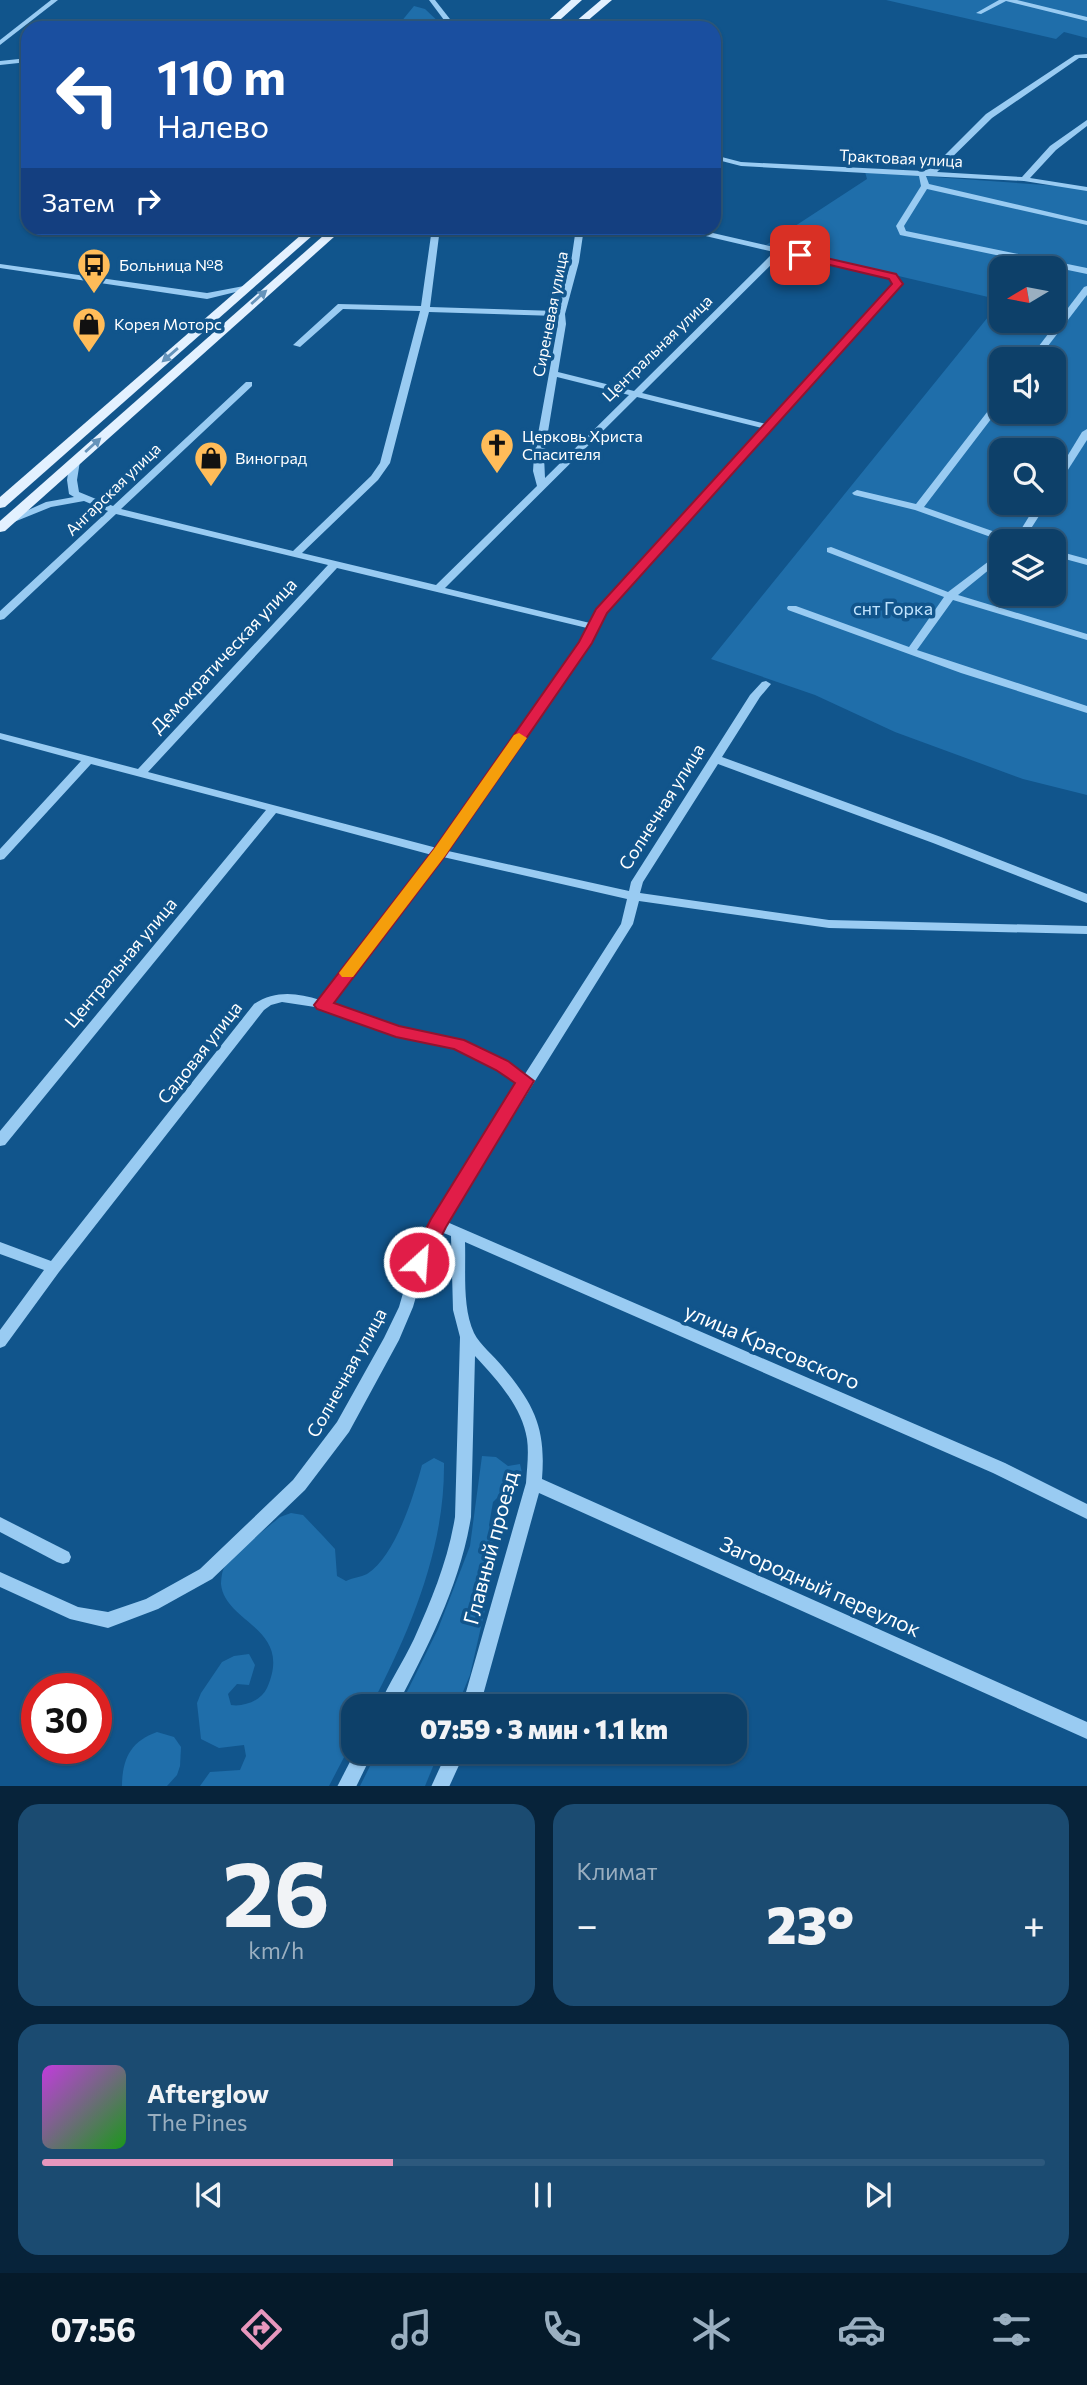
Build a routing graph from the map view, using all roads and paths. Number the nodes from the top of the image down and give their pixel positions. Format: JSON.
{"nodes":[{"id":1,"x":55,"y":0,"type":"edge"},
{"id":2,"x":432,"y":0,"type":"edge"},
{"id":3,"x":607,"y":0,"type":"edge"},
{"id":4,"x":1007,"y":0,"type":"edge"},
{"id":5,"x":576,"y":1,"type":"edge"},
{"id":6,"x":1087,"y":11,"type":"edge"},
{"id":7,"x":979,"y":13,"type":"dead end"},
{"id":8,"x":1078,"y":16,"type":"junction"},
{"id":9,"x":1087,"y":19,"type":"edge"},
{"id":10,"x":28,"y":21,"type":"edge"},
{"id":11,"x":448,"y":21,"type":"edge"},
{"id":12,"x":553,"y":21,"type":"edge"},
{"id":13,"x":582,"y":21,"type":"edge"},
{"id":14,"x":1065,"y":25,"type":"dead end"},
{"id":15,"x":21,"y":27,"type":"edge"},
{"id":16,"x":0,"y":43,"type":"edge"},
{"id":17,"x":1087,"y":56,"type":"edge"},
{"id":18,"x":21,"y":61,"type":"edge"},
{"id":19,"x":0,"y":63,"type":"edge"},
{"id":20,"x":1087,"y":122,"type":"edge"},
{"id":21,"x":721,"y":159,"type":"edge"},
{"id":22,"x":922,"y":174,"type":"junction"},
{"id":23,"x":1024,"y":179,"type":"junction"},
{"id":24,"x":925,"y":186,"type":"junction"},
{"id":25,"x":1085,"y":187,"type":"edge"},
{"id":26,"x":1087,"y":223,"type":"edge"},
{"id":27,"x":307,"y":235,"type":"edge"},
{"id":28,"x":330,"y":235,"type":"edge"},
{"id":29,"x":435,"y":235,"type":"edge"},
{"id":30,"x":579,"y":235,"type":"edge"},
{"id":31,"x":713,"y":235,"type":"edge"},
{"id":32,"x":780,"y":251,"type":"junction"},
{"id":33,"x":0,"y":266,"type":"edge"},
{"id":34,"x":1087,"y":271,"type":"edge"},
{"id":35,"x":244,"y":289,"type":"junction"},
{"id":36,"x":1087,"y":289,"type":"edge"},
{"id":37,"x":207,"y":296,"type":"junction"},
{"id":38,"x":425,"y":309,"type":"junction"},
{"id":39,"x":221,"y":310,"type":"junction"},
{"id":40,"x":561,"y":314,"type":"junction"},
{"id":41,"x":296,"y":345,"type":"dead end"},
{"id":42,"x":1042,"y":347,"type":"edge"},
{"id":43,"x":552,"y":373,"type":"junction"},
{"id":44,"x":248,"y":384,"type":"dead end"},
{"id":45,"x":638,"y":392,"type":"junction"},
{"id":46,"x":989,"y":416,"type":"edge"},
{"id":47,"x":767,"y":427,"type":"junction"},
{"id":48,"x":1087,"y":432,"type":"edge"},
{"id":49,"x":75,"y":461,"type":"junction"},
{"id":50,"x":1066,"y":466,"type":"edge"},
{"id":51,"x":542,"y":488,"type":"junction"},
{"id":52,"x":857,"y":493,"type":"dead end"},
{"id":53,"x":82,"y":499,"type":"junction"},
{"id":54,"x":0,"y":504,"type":"edge"},
{"id":55,"x":918,"y":508,"type":"junction"},
{"id":56,"x":114,"y":510,"type":"junction"},
{"id":57,"x":3,"y":526,"type":"edge"},
{"id":58,"x":989,"y":533,"type":"edge"},
{"id":59,"x":831,"y":550,"type":"dead end"},
{"id":60,"x":295,"y":554,"type":"junction"},
{"id":61,"x":1066,"y":556,"type":"edge"},
{"id":62,"x":1087,"y":562,"type":"edge"},
{"id":63,"x":335,"y":564,"type":"junction"},
{"id":64,"x":989,"y":565,"type":"edge"},
{"id":65,"x":439,"y":589,"type":"junction"},
{"id":66,"x":952,"y":594,"type":"junction"},
{"id":67,"x":792,"y":608,"type":"dead end"},
{"id":68,"x":0,"y":617,"type":"edge"},
{"id":69,"x":594,"y":627,"type":"junction"},
{"id":70,"x":1087,"y":637,"type":"edge"},
{"id":71,"x":911,"y":651,"type":"junction"},
{"id":72,"x":766,"y":684,"type":"dead end"},
{"id":73,"x":1087,"y":710,"type":"edge"},
{"id":74,"x":0,"y":736,"type":"edge"},
{"id":75,"x":716,"y":759,"type":"junction"},
{"id":76,"x":88,"y":760,"type":"junction"},
{"id":77,"x":140,"y":774,"type":"junction"},
{"id":78,"x":272,"y":810,"type":"junction"},
{"id":79,"x":439,"y":853,"type":"junction"},
{"id":80,"x":0,"y":856,"type":"edge"},
{"id":81,"x":632,"y":896,"type":"junction"},
{"id":82,"x":1087,"y":899,"type":"edge"},
{"id":83,"x":1087,"y":930,"type":"edge"},
{"id":84,"x":323,"y":1005,"type":"junction"},
{"id":85,"x":526,"y":1081,"type":"junction"},
{"id":86,"x":0,"y":1140,"type":"edge"},
{"id":87,"x":438,"y":1224,"type":"junction"},
{"id":88,"x":458,"y":1234,"type":"junction"},
{"id":89,"x":0,"y":1248,"type":"edge"},
{"id":90,"x":54,"y":1268,"type":"junction"},
{"id":91,"x":468,"y":1337,"type":"junction"},
{"id":92,"x":0,"y":1342,"type":"edge"},
{"id":93,"x":534,"y":1483,"type":"junction"},
{"id":94,"x":1087,"y":1512,"type":"edge"},
{"id":95,"x":0,"y":1524,"type":"edge"},
{"id":96,"x":63,"y":1557,"type":"dead end"},
{"id":97,"x":0,"y":1579,"type":"edge"},
{"id":98,"x":394,"y":1694,"type":"edge"},
{"id":99,"x":474,"y":1694,"type":"edge"},
{"id":100,"x":1087,"y":1731,"type":"edge"},
{"id":101,"x":358,"y":1764,"type":"edge"},
{"id":102,"x":451,"y":1764,"type":"edge"},
{"id":103,"x":347,"y":1786,"type":"edge"},
{"id":104,"x":440,"y":1786,"type":"edge"}],
"edges":[{"from":1,"to":10,"type":"street"},
{"from":2,"to":11,"type":"street"},
{"from":3,"to":13,"type":"main road"},
{"from":4,"to":7,"type":"street"},
{"from":4,"to":8,"type":"street"},
{"from":5,"to":12,"type":"main road"},
{"from":6,"to":8,"type":"street"},
{"from":8,"to":9,"type":"street"},
{"from":8,"to":14,"type":"street"},
{"from":15,"to":16,"type":"street"},
{"from":17,"to":22,"type":"street"},
{"from":18,"to":19,"type":"street"},
{"from":20,"to":23,"type":"street"},
{"from":21,"to":22,"type":"street","name":"Трактовая улица"},
{"from":22,"to":23,"type":"street","name":"Трактовая улица"},
{"from":22,"to":24,"type":"street"},
{"from":23,"to":25,"type":"street","name":"Трактовая улица"},
{"from":24,"to":26,"type":"street"},
{"from":24,"to":34,"type":"street"},
{"from":27,"to":35,"type":"main road"},
{"from":49,"to":28,"type":"main road","one_way":true},
{"from":29,"to":38,"type":"street","name":"Демократическая улица"},
{"from":30,"to":40,"type":"street","name":"Сиреневая улица"},
{"from":31,"to":32,"type":"street"},
{"from":32,"to":45,"type":"street","name":"Центральная улица"},
{"from":32,"to":47,"type":"street"},
{"from":33,"to":37,"type":"street"},
{"from":35,"to":37,"type":"street"},
{"from":35,"to":39,"type":"main road"},
{"from":36,"to":42,"type":"street"},
{"from":37,"to":39,"type":"street"},
{"from":38,"to":40,"type":"street"},
{"from":38,"to":41,"type":"street"},
{"from":38,"to":60,"type":"street","name":"Демократическая улица"},
{"from":39,"to":54,"type":"main road","one_way":true},
{"from":40,"to":43,"type":"street","name":"Сиреневая улица"},
{"from":43,"to":45,"type":"street"},
{"from":43,"to":51,"type":"street","name":"Сиреневая улица"},
{"from":44,"to":56,"type":"street","name":"Ангарская улица"},
{"from":45,"to":47,"type":"street"},
{"from":45,"to":51,"type":"street","name":"Центральная улица"},
{"from":46,"to":55,"type":"street"},
{"from":47,"to":69,"type":"street"},
{"from":48,"to":50,"type":"street"},
{"from":49,"to":53,"type":"street"},
{"from":49,"to":57,"type":"main road"},
{"from":51,"to":65,"type":"street","name":"Центральная улица"},
{"from":52,"to":55,"type":"street"},
{"from":53,"to":56,"type":"street"},
{"from":53,"to":57,"type":"street"},
{"from":55,"to":58,"type":"street"},
{"from":56,"to":60,"type":"street"},
{"from":56,"to":68,"type":"street","name":"Ангарская улица"},
{"from":59,"to":66,"type":"street"},
{"from":60,"to":63,"type":"street"},
{"from":61,"to":62,"type":"street"},
{"from":63,"to":65,"type":"street"},
{"from":63,"to":77,"type":"street","name":"Демократическая улица"},
{"from":64,"to":66,"type":"street"},
{"from":65,"to":69,"type":"street"},
{"from":66,"to":70,"type":"street"},
{"from":66,"to":71,"type":"street"},
{"from":67,"to":71,"type":"street"},
{"from":69,"to":79,"type":"street"},
{"from":71,"to":73,"type":"street"},
{"from":72,"to":75,"type":"street","name":"Солнечная улица"},
{"from":74,"to":76,"type":"street"},
{"from":75,"to":81,"type":"street","name":"Солнечная улица"},
{"from":75,"to":82,"type":"street"},
{"from":76,"to":77,"type":"street"},
{"from":76,"to":80,"type":"street"},
{"from":77,"to":78,"type":"street"},
{"from":78,"to":79,"type":"street"},
{"from":78,"to":86,"type":"street","name":"Центральная улица"},
{"from":79,"to":81,"type":"street"},
{"from":79,"to":84,"type":"street"},
{"from":81,"to":83,"type":"street"},
{"from":81,"to":85,"type":"street","name":"Солнечная улица"},
{"from":84,"to":85,"type":"street","name":"Садовая улица"},
{"from":84,"to":90,"type":"street","name":"Садовая улица"},
{"from":85,"to":87,"type":"street","name":"Солнечная улица"},
{"from":87,"to":88,"type":"street","name":"улица Красовского"},
{"from":87,"to":97,"type":"street","name":"Солнечная улица"},
{"from":88,"to":91,"type":"street"},
{"from":88,"to":94,"type":"street","name":"улица Красовского"},
{"from":89,"to":90,"type":"street"},
{"from":90,"to":92,"type":"street","name":"Садовая улица"},
{"from":91,"to":93,"type":"street","name":"Главный проезд"},
{"from":91,"to":98,"type":"street"},
{"from":93,"to":99,"type":"street","name":"Главный проезд"},
{"from":93,"to":100,"type":"street","name":"Загородный переулок"},
{"from":95,"to":96,"type":"street"},
{"from":101,"to":103,"type":"street"},
{"from":102,"to":104,"type":"street"}]}
